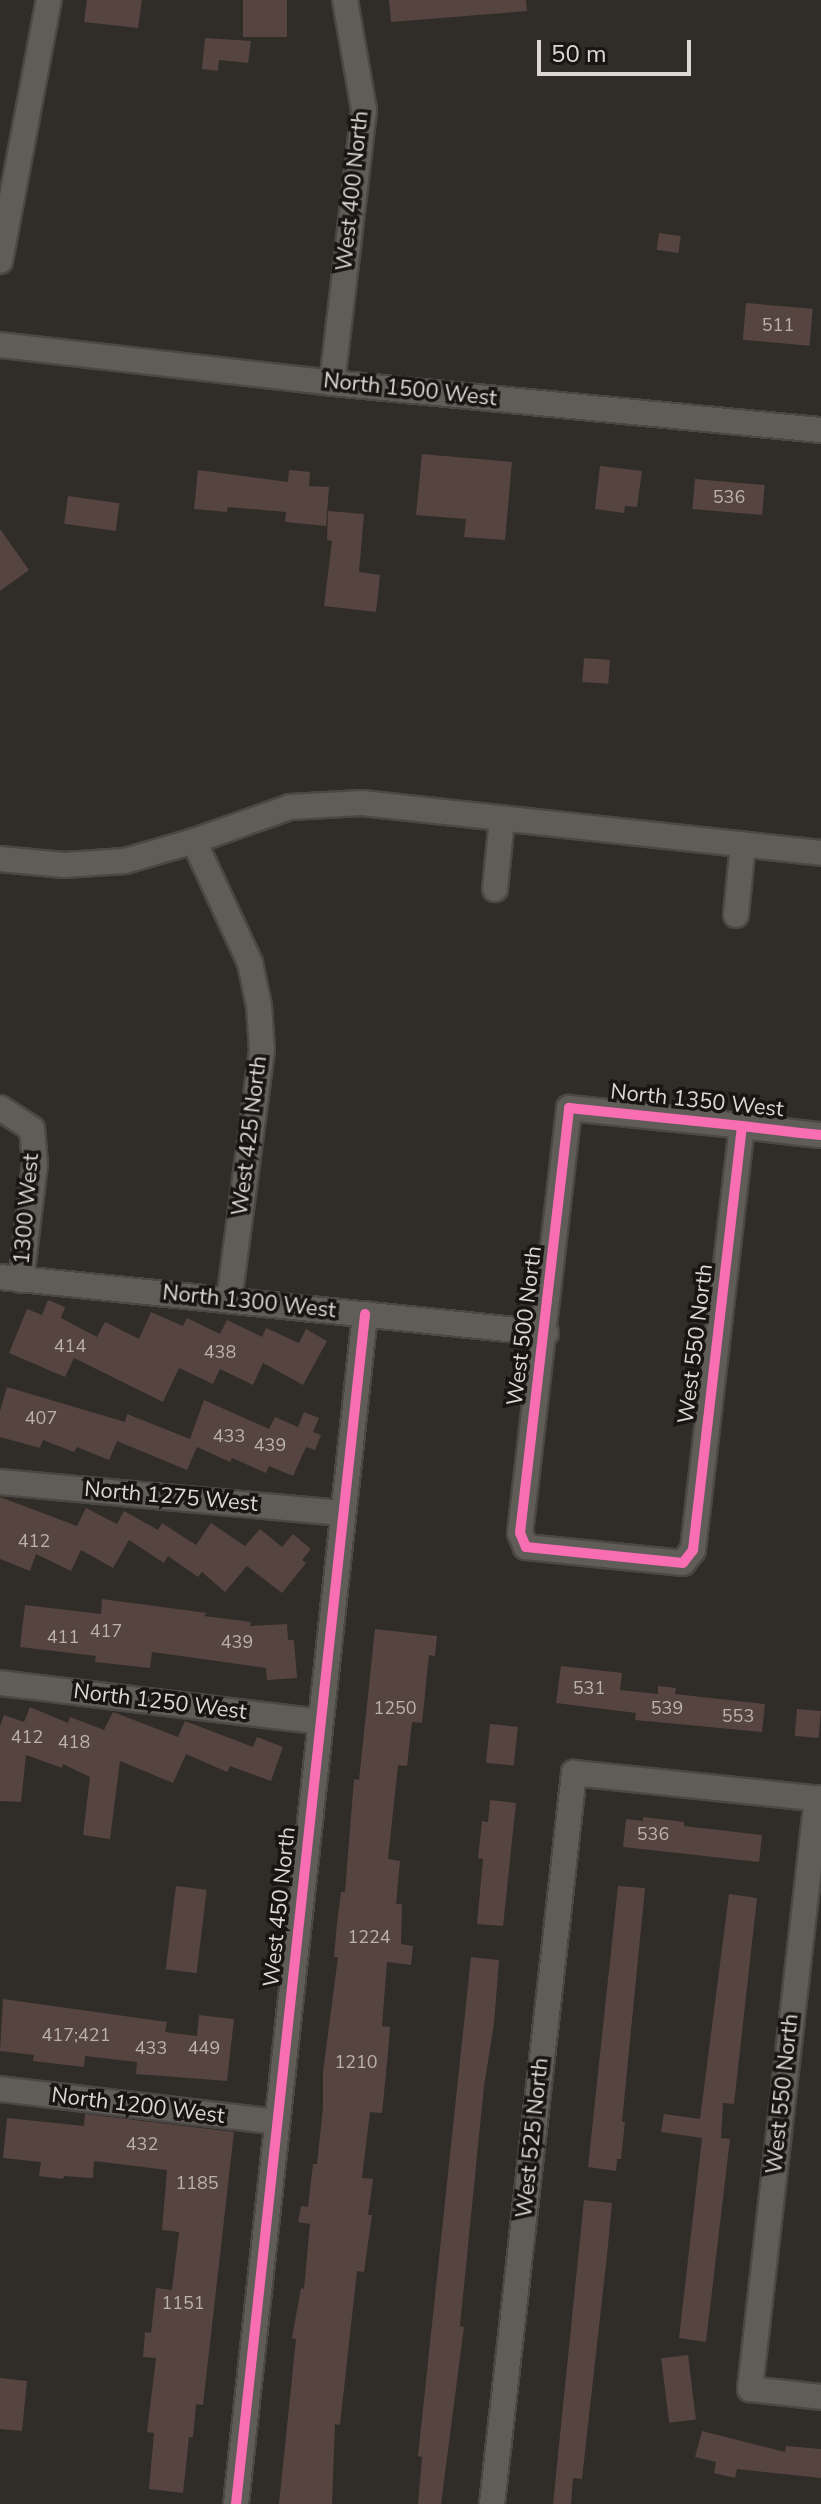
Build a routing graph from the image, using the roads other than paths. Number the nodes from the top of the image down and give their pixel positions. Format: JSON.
{"nodes":[{"id":1,"x":49,"y":0,"type":"edge"},
{"id":2,"x":345,"y":0,"type":"edge"},
{"id":3,"x":0,"y":261,"type":"edge"},
{"id":4,"x":0,"y":345,"type":"edge"},
{"id":5,"x":332,"y":383,"type":"junction"},
{"id":6,"x":821,"y":430,"type":"edge"},
{"id":7,"x":502,"y":819,"type":"junction"},
{"id":8,"x":194,"y":841,"type":"junction"},
{"id":9,"x":743,"y":844,"type":"junction"},
{"id":10,"x":821,"y":853,"type":"edge"},
{"id":11,"x":0,"y":859,"type":"edge"},
{"id":12,"x":495,"y":889,"type":"dead end"},
{"id":13,"x":736,"y":915,"type":"dead end"},
{"id":14,"x":0,"y":1108,"type":"edge"},
{"id":15,"x":569,"y":1108,"type":"joint"},
{"id":16,"x":742,"y":1126,"type":"junction"},
{"id":17,"x":821,"y":1135,"type":"edge"},
{"id":18,"x":11,"y":1278,"type":"edge"},
{"id":19,"x":229,"y":1300,"type":"junction"},
{"id":20,"x":365,"y":1314,"type":"junction"},
{"id":21,"x":546,"y":1333,"type":"junction"},
{"id":22,"x":0,"y":1482,"type":"edge"},
{"id":23,"x":343,"y":1513,"type":"junction"},
{"id":24,"x":526,"y":1547,"type":"joint"},
{"id":25,"x":0,"y":1683,"type":"edge"},
{"id":26,"x":320,"y":1722,"type":"junction"},
{"id":27,"x":819,"y":1798,"type":"edge"},
{"id":28,"x":0,"y":2089,"type":"edge"},
{"id":29,"x":277,"y":2122,"type":"junction"},
{"id":30,"x":821,"y":2397,"type":"edge"},
{"id":31,"x":236,"y":2504,"type":"edge"},
{"id":32,"x":492,"y":2504,"type":"edge"}],
"edges":[{"from":1,"to":3,"type":"street"},
{"from":2,"to":5,"type":"street","name":"West 400 North"},
{"from":4,"to":5,"type":"street","name":"North 1500 West"},
{"from":5,"to":6,"type":"street","name":"North 1500 West"},
{"from":7,"to":8,"type":"street"},
{"from":7,"to":9,"type":"street"},
{"from":7,"to":12,"type":"street"},
{"from":8,"to":11,"type":"street"},
{"from":8,"to":19,"type":"street","name":"West 425 North"},
{"from":9,"to":10,"type":"street"},
{"from":9,"to":13,"type":"street"},
{"from":14,"to":18,"type":"street","name":"1300 West"},
{"from":15,"to":16,"type":"street","name":"North 1350 West"},
{"from":15,"to":21,"type":"street","name":"West 500 North"},
{"from":16,"to":17,"type":"street","name":"North 1350 West"},
{"from":16,"to":24,"type":"street","name":"West 550 North"},
{"from":18,"to":19,"type":"street","name":"North 1300 West"},
{"from":19,"to":20,"type":"street","name":"North 1300 West"},
{"from":20,"to":21,"type":"street","name":"North 1300 West"},
{"from":20,"to":23,"type":"street","name":"West 450 North"},
{"from":21,"to":24,"type":"street","name":"West 500 North"},
{"from":22,"to":23,"type":"street","name":"North 1275 West"},
{"from":23,"to":26,"type":"street","name":"West 450 North"},
{"from":25,"to":26,"type":"street","name":"North 1250 West"},
{"from":26,"to":29,"type":"street","name":"West 450 North"},
{"from":27,"to":30,"type":"street","name":"West 550 North"},
{"from":27,"to":32,"type":"street","name":"West 525 North"},
{"from":28,"to":29,"type":"street","name":"North 1200 West"},
{"from":29,"to":31,"type":"street","name":"West 450 North"}]}
